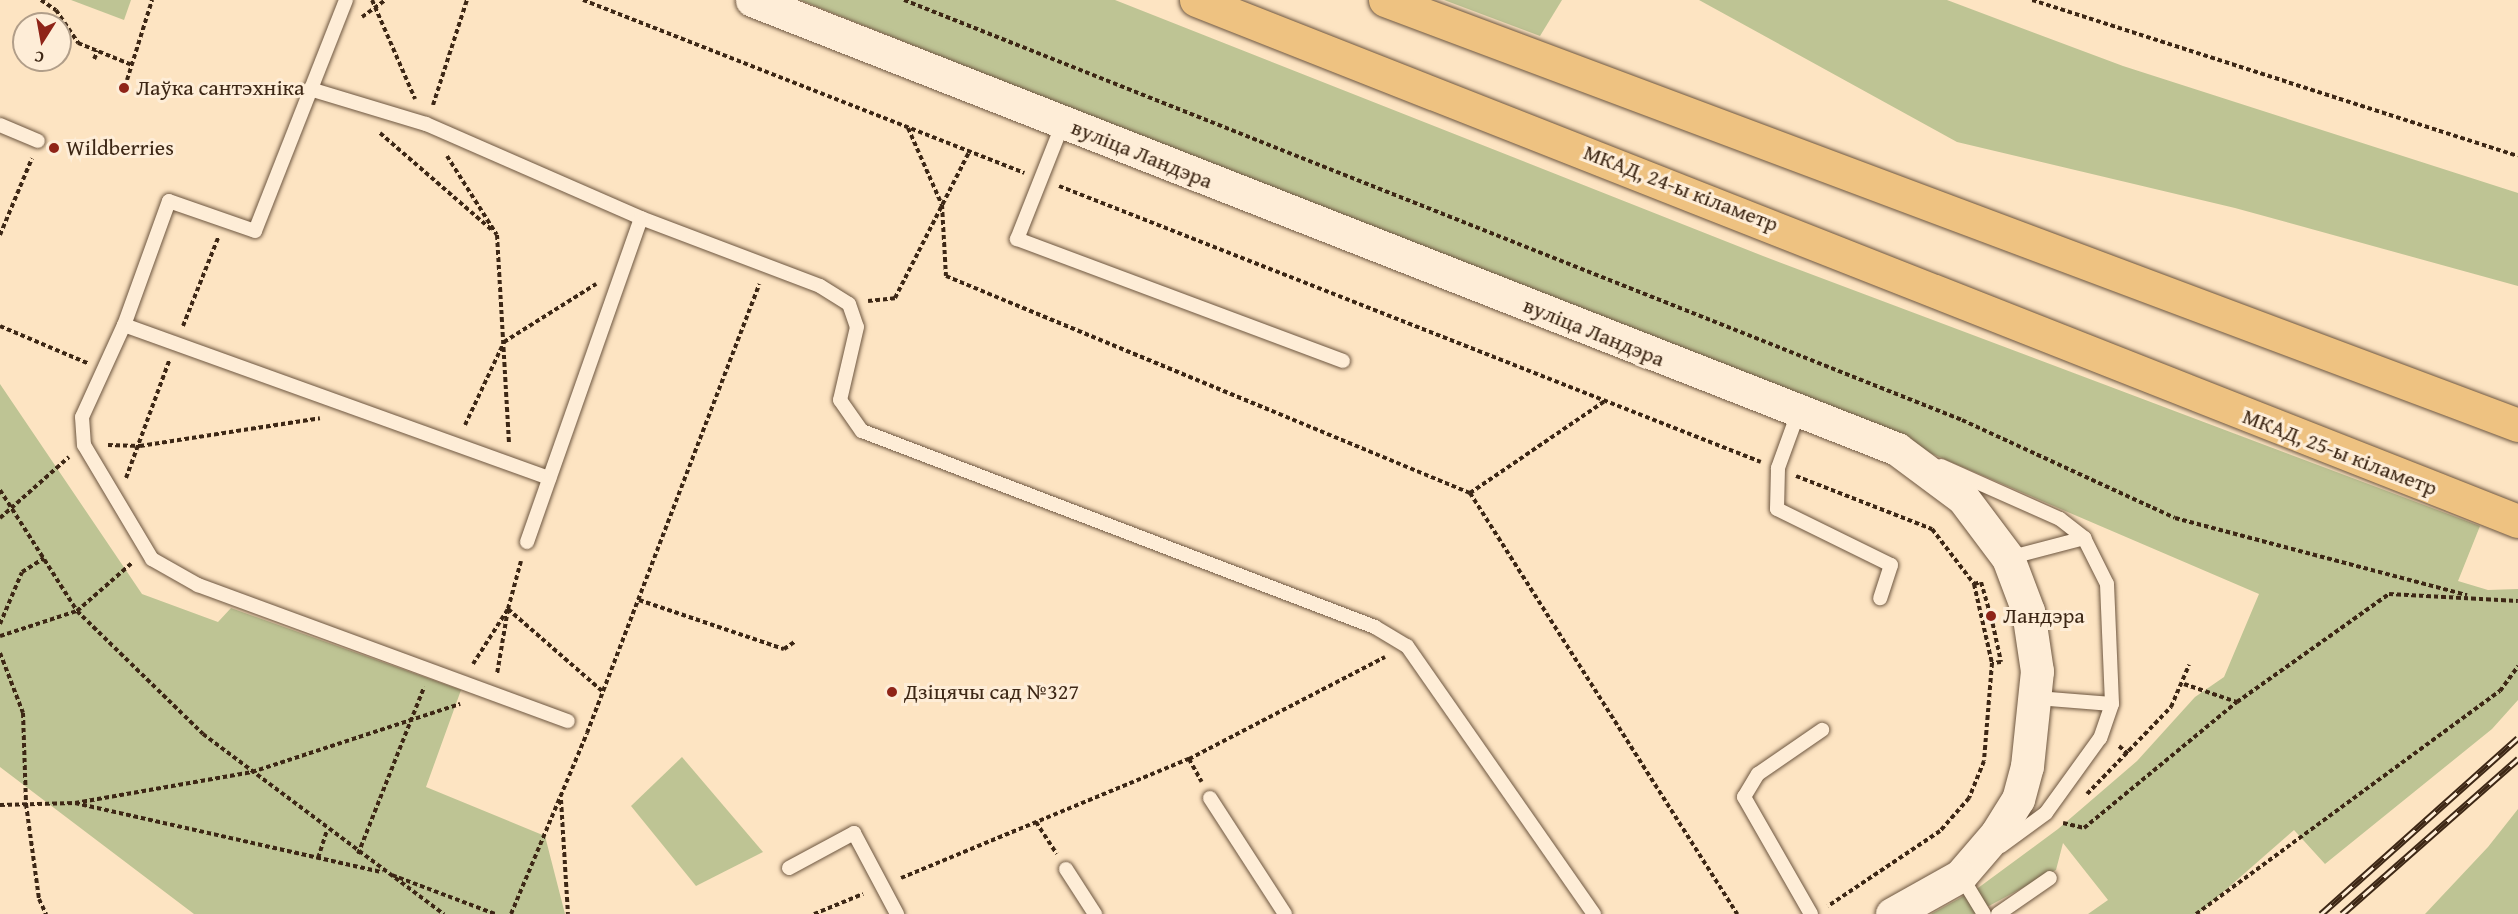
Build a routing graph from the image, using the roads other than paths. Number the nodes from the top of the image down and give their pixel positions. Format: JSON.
{"nodes":[{"id":1,"x":346,"y":0,"type":"edge"},
{"id":2,"x":752,"y":0,"type":"edge"},
{"id":3,"x":1196,"y":0,"type":"edge"},
{"id":4,"x":1384,"y":0,"type":"edge"},
{"id":5,"x":310,"y":89,"type":"junction"},
{"id":6,"x":1063,"y":123,"type":"junction"},
{"id":7,"x":0,"y":125,"type":"edge"},
{"id":8,"x":38,"y":141,"type":"road end"},
{"id":9,"x":641,"y":218,"type":"junction"},
{"id":10,"x":124,"y":325,"type":"junction"},
{"id":11,"x":1343,"y":361,"type":"dead end"},
{"id":12,"x":2162,"y":383,"type":"joint"},
{"id":13,"x":1798,"y":412,"type":"junction"},
{"id":14,"x":2518,"y":425,"type":"edge"},
{"id":15,"x":1897,"y":449,"type":"junction"},
{"id":16,"x":549,"y":478,"type":"junction"},
{"id":17,"x":2513,"y":519,"type":"edge"},
{"id":18,"x":2084,"y":538,"type":"junction"},
{"id":19,"x":527,"y":542,"type":"road end"},
{"id":20,"x":2008,"y":558,"type":"junction"},
{"id":21,"x":1880,"y":598,"type":"dead end"},
{"id":22,"x":2037,"y":698,"type":"junction"},
{"id":23,"x":2112,"y":704,"type":"junction"},
{"id":24,"x":568,"y":721,"type":"dead end"},
{"id":25,"x":1822,"y":729,"type":"dead end"},
{"id":26,"x":1210,"y":798,"type":"dead end"},
{"id":27,"x":789,"y":868,"type":"dead end"},
{"id":28,"x":1066,"y":868,"type":"road end"},
{"id":29,"x":1960,"y":876,"type":"junction"},
{"id":30,"x":2050,"y":878,"type":"dead end"},
{"id":31,"x":897,"y":914,"type":"edge"},
{"id":32,"x":1095,"y":914,"type":"edge"},
{"id":33,"x":1286,"y":914,"type":"edge"},
{"id":34,"x":1594,"y":914,"type":"edge"},
{"id":35,"x":1811,"y":914,"type":"edge"},
{"id":36,"x":1892,"y":914,"type":"edge"},
{"id":37,"x":1984,"y":914,"type":"edge"},
{"id":38,"x":1998,"y":914,"type":"edge"}],
"edges":[{"from":1,"to":5,"type":"lane"},
{"from":2,"to":6,"type":"street","name":"вуліца Ландэра"},
{"from":3,"to":12,"type":"highway","name":"МКАД, 24-ы кіламетр"},
{"from":4,"to":14,"type":"highway"},
{"from":5,"to":9,"type":"lane"},
{"from":5,"to":10,"type":"lane"},
{"from":6,"to":11,"type":"lane"},
{"from":6,"to":13,"type":"street","name":"вуліца Ландэра"},
{"from":7,"to":8,"type":"lane"},
{"from":9,"to":16,"type":"lane"},
{"from":9,"to":34,"type":"lane"},
{"from":10,"to":16,"type":"lane"},
{"from":10,"to":24,"type":"lane"},
{"from":12,"to":17,"type":"highway","name":"МКАД, 25-ы кіламетр"},
{"from":13,"to":15,"type":"street","name":"вуліца Ландэра"},
{"from":13,"to":21,"type":"lane"},
{"from":15,"to":18,"type":"lane"},
{"from":15,"to":20,"type":"street","name":"вуліца Ландэра"},
{"from":16,"to":19,"type":"lane"},
{"from":18,"to":20,"type":"lane"},
{"from":18,"to":23,"type":"lane"},
{"from":20,"to":22,"type":"street","name":"вуліца Ландэра"},
{"from":22,"to":23,"type":"lane"},
{"from":22,"to":29,"type":"street","name":"вуліца Ландэра"},
{"from":23,"to":29,"type":"lane"},
{"from":25,"to":35,"type":"lane"},
{"from":26,"to":33,"type":"lane"},
{"from":27,"to":31,"type":"lane"},
{"from":28,"to":32,"type":"lane"},
{"from":29,"to":36,"type":"street","name":"вуліца Ландэра"},
{"from":29,"to":37,"type":"lane"},
{"from":30,"to":38,"type":"lane"}]}
